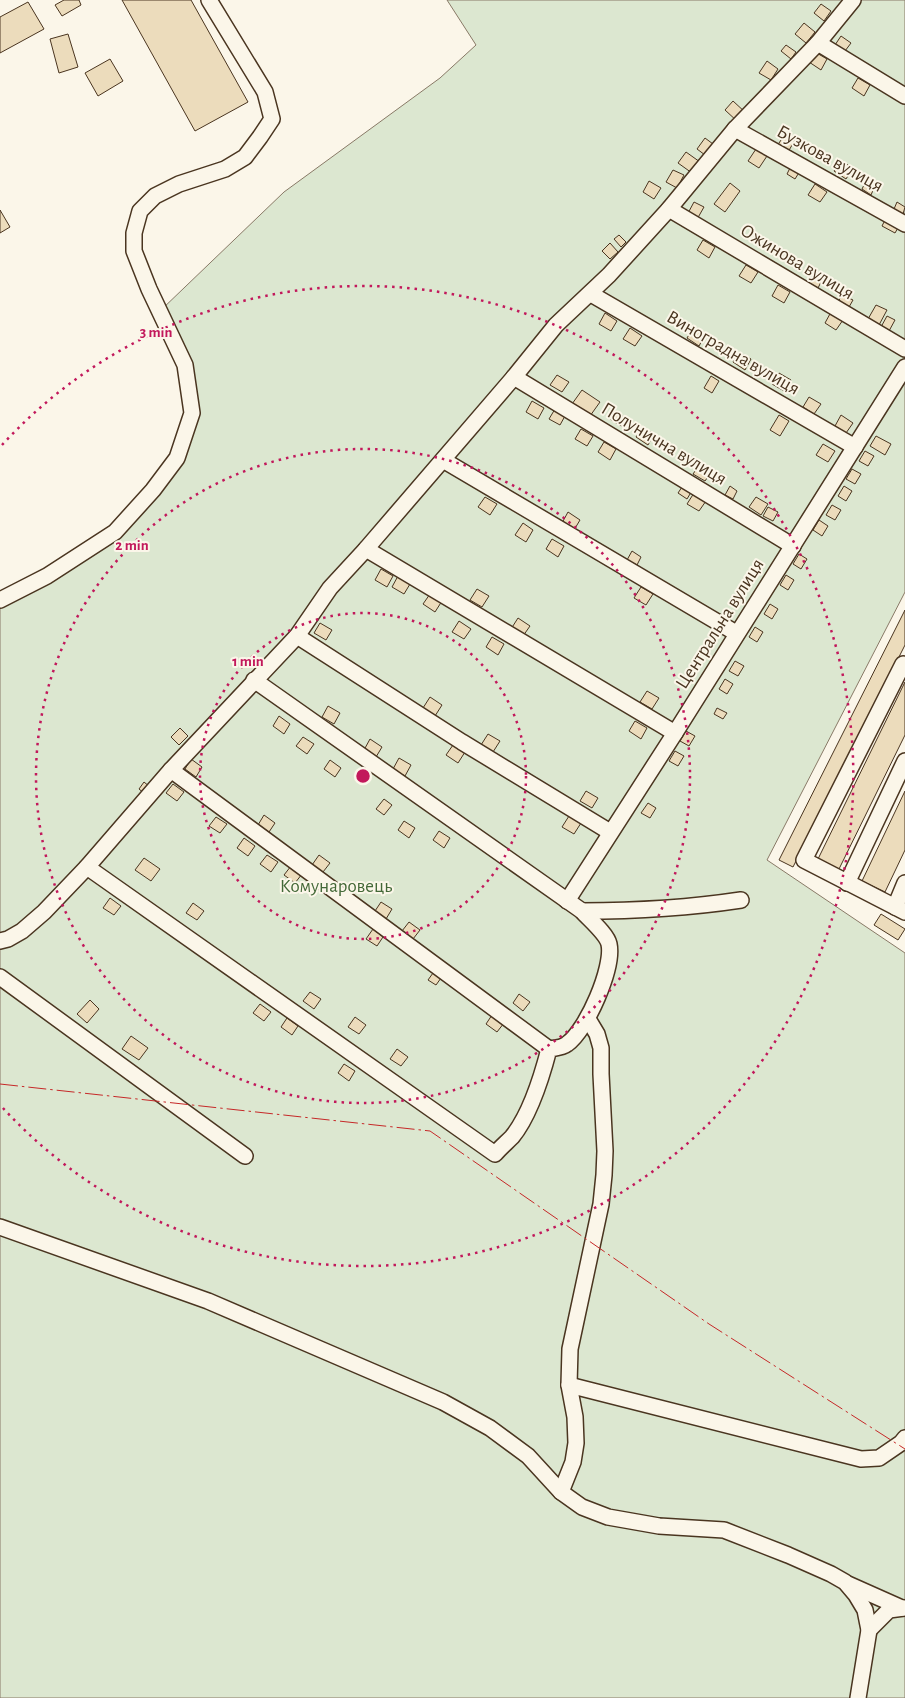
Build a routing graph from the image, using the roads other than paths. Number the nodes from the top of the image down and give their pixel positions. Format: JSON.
{"nodes":[{"id":1,"x":209,"y":0,"type":"edge"},
{"id":2,"x":853,"y":0,"type":"edge"},
{"id":3,"x":818,"y":44,"type":"junction"},
{"id":4,"x":905,"y":96,"type":"edge"},
{"id":5,"x":735,"y":129,"type":"junction"},
{"id":6,"x":669,"y":210,"type":"junction"},
{"id":7,"x":905,"y":224,"type":"edge"},
{"id":8,"x":590,"y":294,"type":"junction"},
{"id":9,"x":905,"y":349,"type":"edge"},
{"id":10,"x":905,"y":367,"type":"edge"},
{"id":11,"x":514,"y":377,"type":"junction"},
{"id":12,"x":855,"y":447,"type":"junction"},
{"id":13,"x":443,"y":460,"type":"junction"},
{"id":14,"x":792,"y":546,"type":"junction"},
{"id":15,"x":366,"y":549,"type":"junction"},
{"id":16,"x":0,"y":600,"type":"edge"},
{"id":17,"x":736,"y":633,"type":"junction"},
{"id":18,"x":297,"y":636,"type":"junction"},
{"id":19,"x":904,"y":663,"type":"edge"},
{"id":20,"x":254,"y":680,"type":"junction"},
{"id":21,"x":675,"y":733,"type":"junction"},
{"id":22,"x":905,"y":761,"type":"edge"},
{"id":23,"x":171,"y":770,"type":"junction"},
{"id":24,"x":610,"y":832,"type":"junction"},
{"id":25,"x":87,"y":867,"type":"junction"},
{"id":26,"x":847,"y":883,"type":"junction"},
{"id":27,"x":905,"y":883,"type":"edge"},
{"id":28,"x":741,"y":900,"type":"dead end"},
{"id":29,"x":567,"y":901,"type":"junction"},
{"id":30,"x":900,"y":909,"type":"edge"},
{"id":31,"x":582,"y":911,"type":"junction"},
{"id":32,"x":0,"y":941,"type":"edge"},
{"id":33,"x":0,"y":977,"type":"edge"},
{"id":34,"x":588,"y":1019,"type":"junction"},
{"id":35,"x":548,"y":1049,"type":"junction"},
{"id":36,"x":245,"y":1156,"type":"dead end"},
{"id":37,"x":0,"y":1227,"type":"edge"},
{"id":38,"x":569,"y":1384,"type":"junction"},
{"id":39,"x":905,"y":1438,"type":"edge"},
{"id":40,"x":562,"y":1492,"type":"junction"},
{"id":41,"x":844,"y":1582,"type":"junction"},
{"id":42,"x":903,"y":1608,"type":"edge"},
{"id":43,"x":869,"y":1630,"type":"junction"},
{"id":44,"x":859,"y":1698,"type":"edge"}],
"edges":[{"from":1,"to":16,"type":"lane"},
{"from":2,"to":3,"type":"lane"},
{"from":3,"to":4,"type":"lane"},
{"from":3,"to":5,"type":"lane"},
{"from":5,"to":6,"type":"lane"},
{"from":5,"to":7,"type":"lane","name":"Бузкова вулиця"},
{"from":6,"to":8,"type":"lane"},
{"from":6,"to":9,"type":"lane","name":"Ожинова вулиця"},
{"from":8,"to":11,"type":"lane"},
{"from":8,"to":12,"type":"lane","name":"Виноградна вулиця"},
{"from":10,"to":12,"type":"lane","name":"Центральна вулиця"},
{"from":11,"to":13,"type":"lane"},
{"from":11,"to":14,"type":"lane","name":"Полунична вулиця"},
{"from":12,"to":14,"type":"lane","name":"Центральна вулиця"},
{"from":13,"to":15,"type":"lane"},
{"from":13,"to":17,"type":"lane"},
{"from":14,"to":17,"type":"lane","name":"Центральна вулиця"},
{"from":15,"to":18,"type":"lane"},
{"from":15,"to":21,"type":"lane"},
{"from":17,"to":21,"type":"lane","name":"Центральна вулиця"},
{"from":18,"to":20,"type":"lane"},
{"from":18,"to":24,"type":"lane"},
{"from":19,"to":26,"type":"lane"},
{"from":20,"to":23,"type":"lane"},
{"from":20,"to":29,"type":"lane"},
{"from":21,"to":24,"type":"lane","name":"Центральна вулиця"},
{"from":22,"to":26,"type":"lane"},
{"from":23,"to":25,"type":"lane"},
{"from":23,"to":35,"type":"lane"},
{"from":24,"to":29,"type":"lane","name":"Центральна вулиця"},
{"from":25,"to":32,"type":"lane"},
{"from":25,"to":35,"type":"lane"},
{"from":26,"to":30,"type":"lane"},
{"from":27,"to":30,"type":"lane"},
{"from":28,"to":31,"type":"lane"},
{"from":29,"to":31,"type":"lane"},
{"from":31,"to":34,"type":"lane"},
{"from":33,"to":36,"type":"lane"},
{"from":34,"to":35,"type":"lane"},
{"from":34,"to":38,"type":"lane"},
{"from":37,"to":40,"type":"lane"},
{"from":38,"to":39,"type":"lane"},
{"from":38,"to":40,"type":"lane"},
{"from":40,"to":41,"type":"lane"},
{"from":41,"to":42,"type":"lane"},
{"from":41,"to":43,"type":"lane"},
{"from":42,"to":43,"type":"lane"},
{"from":43,"to":44,"type":"lane"}]}
